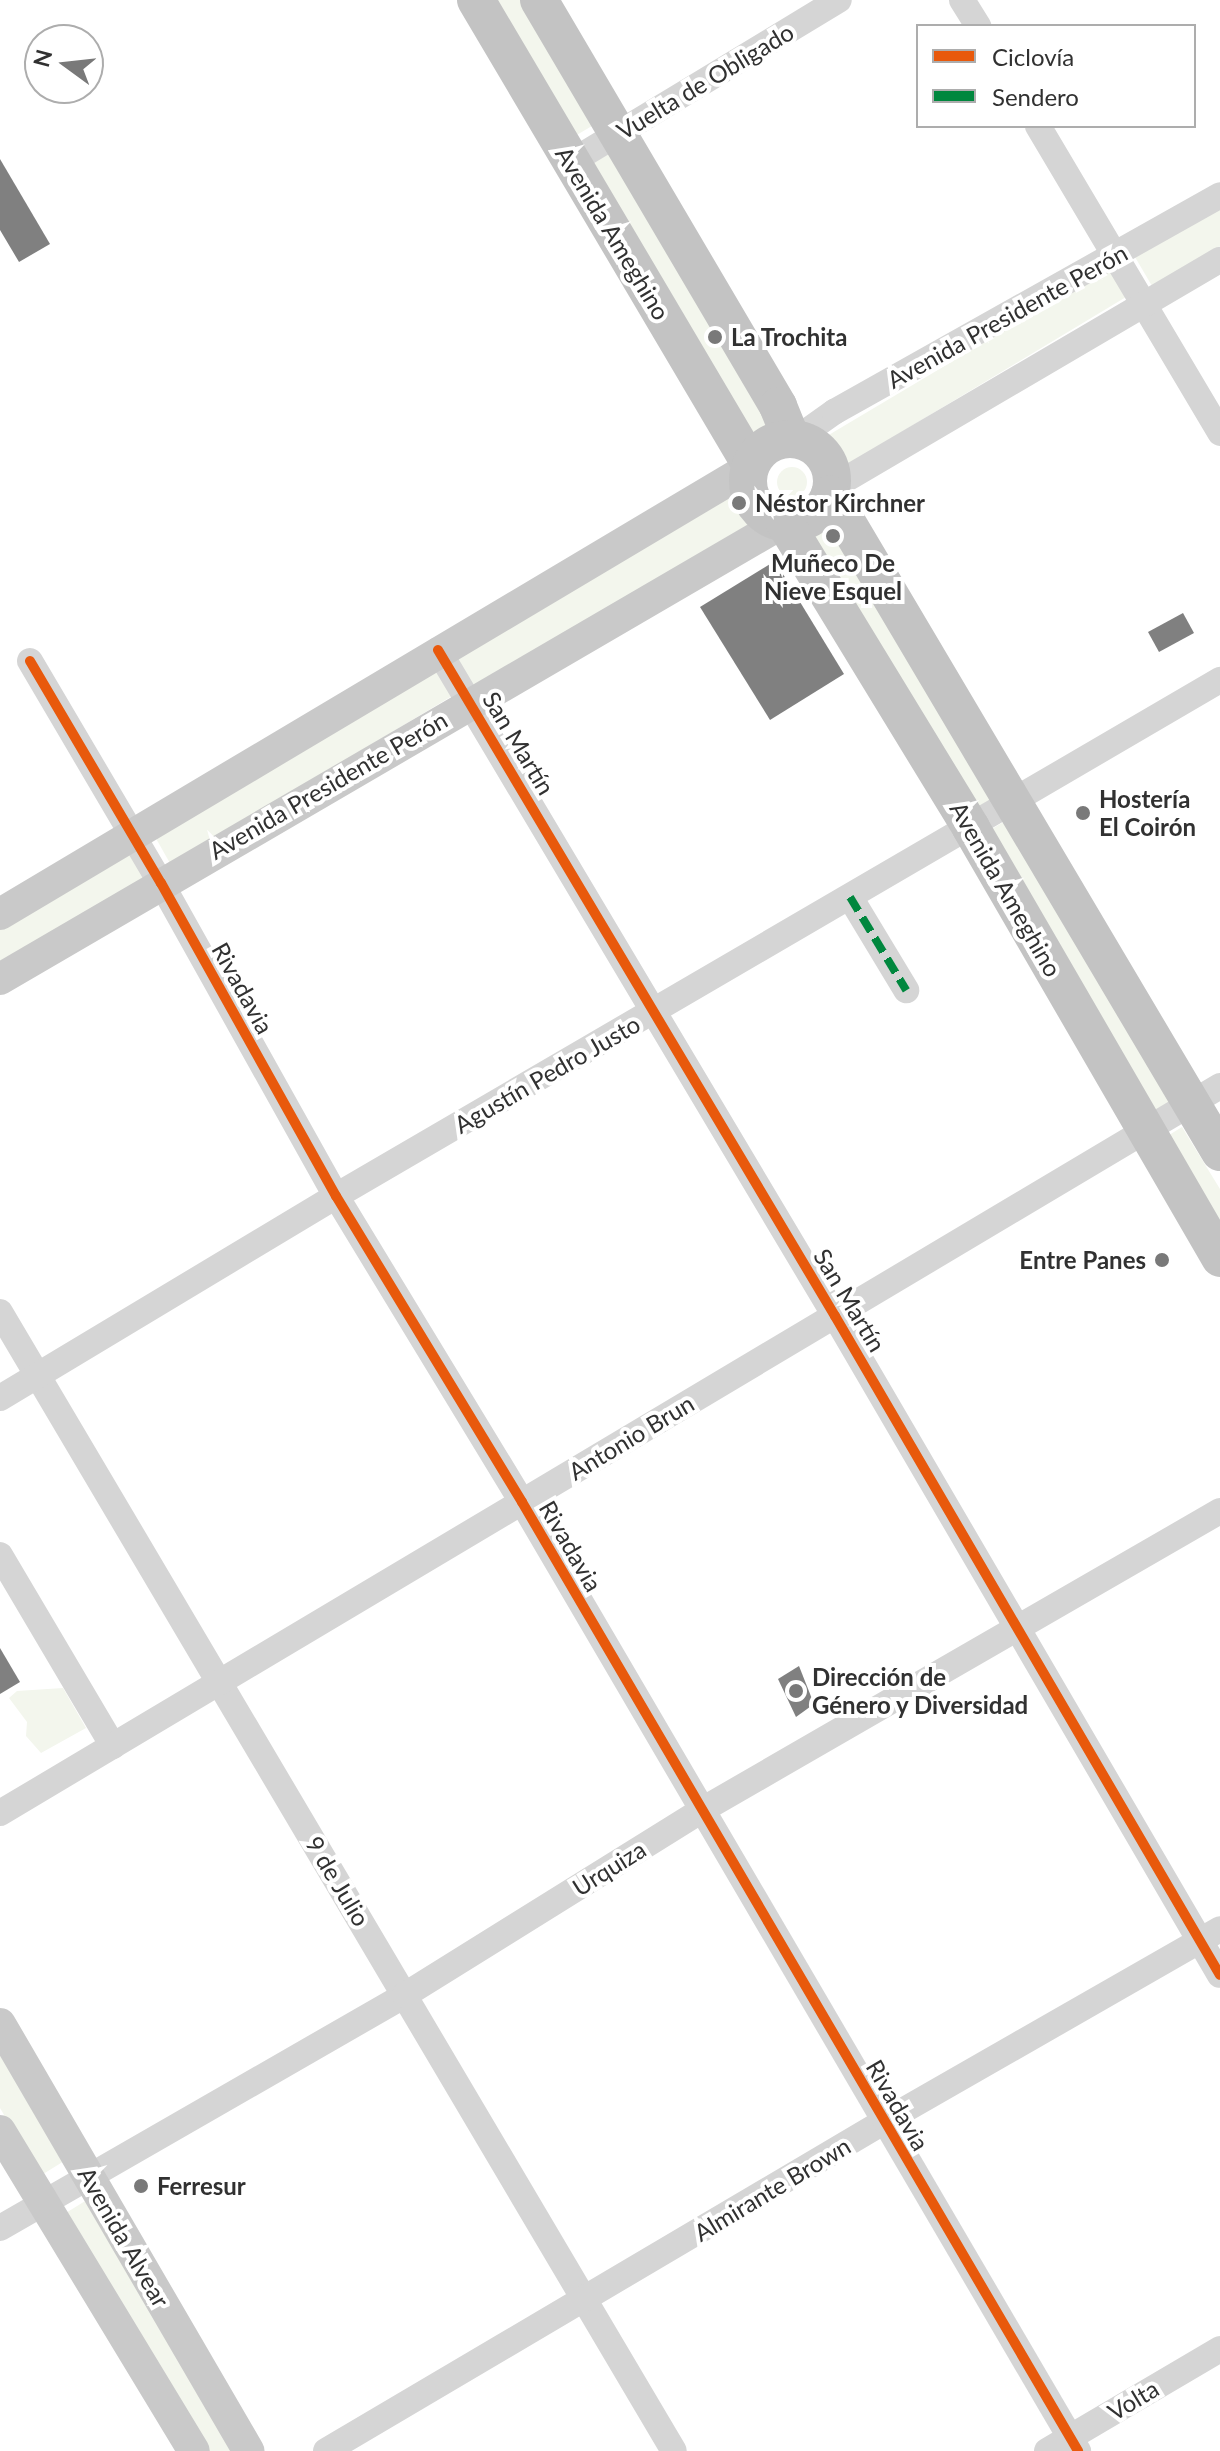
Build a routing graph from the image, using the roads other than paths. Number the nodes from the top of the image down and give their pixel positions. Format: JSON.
{"nodes":[{"id":1,"x":476,"y":0,"type":"edge"},
{"id":2,"x":539,"y":0,"type":"edge"},
{"id":3,"x":839,"y":0,"type":"edge"},
{"id":4,"x":962,"y":0,"type":"edge"},
{"id":5,"x":977,"y":24,"type":"edge"},
{"id":6,"x":1039,"y":128,"type":"edge"},
{"id":7,"x":619,"y":134,"type":"junction"},
{"id":8,"x":571,"y":162,"type":"junction"},
{"id":9,"x":1220,"y":195,"type":"edge"},
{"id":10,"x":1117,"y":256,"type":"junction"},
{"id":11,"x":1220,"y":260,"type":"edge"},
{"id":12,"x":1143,"y":306,"type":"junction"},
{"id":13,"x":1220,"y":433,"type":"edge"},
{"id":14,"x":793,"y":439,"type":"junction"},
{"id":15,"x":750,"y":466,"type":"junction"},
{"id":16,"x":831,"y":491,"type":"junction"},
{"id":17,"x":783,"y":523,"type":"junction"},
{"id":18,"x":438,"y":650,"type":"junction"},
{"id":19,"x":30,"y":661,"type":"dead end"},
{"id":20,"x":1220,"y":680,"type":"edge"},
{"id":21,"x":471,"y":702,"type":"junction"},
{"id":22,"x":1013,"y":801,"type":"junction"},
{"id":23,"x":971,"y":828,"type":"junction"},
{"id":24,"x":133,"y":836,"type":"junction"},
{"id":25,"x":161,"y":883,"type":"junction"},
{"id":26,"x":850,"y":897,"type":"junction"},
{"id":27,"x":0,"y":914,"type":"edge"},
{"id":28,"x":0,"y":979,"type":"edge"},
{"id":29,"x":906,"y":990,"type":"dead end"},
{"id":30,"x":655,"y":1011,"type":"junction"},
{"id":31,"x":1206,"y":1094,"type":"edge"},
{"id":32,"x":1146,"y":1130,"type":"junction"},
{"id":33,"x":1220,"y":1152,"type":"edge"},
{"id":34,"x":336,"y":1196,"type":"junction"},
{"id":35,"x":1220,"y":1258,"type":"edge"},
{"id":36,"x":0,"y":1312,"type":"edge"},
{"id":37,"x":835,"y":1316,"type":"junction"},
{"id":38,"x":38,"y":1376,"type":"junction"},
{"id":39,"x":0,"y":1398,"type":"edge"},
{"id":40,"x":522,"y":1502,"type":"junction"},
{"id":41,"x":1220,"y":1511,"type":"edge"},
{"id":42,"x":0,"y":1555,"type":"edge"},
{"id":43,"x":1019,"y":1626,"type":"junction"},
{"id":44,"x":220,"y":1683,"type":"junction"},
{"id":45,"x":113,"y":1746,"type":"junction"},
{"id":46,"x":702,"y":1810,"type":"junction"},
{"id":47,"x":0,"y":1813,"type":"edge"},
{"id":48,"x":1210,"y":1935,"type":"edge"},
{"id":49,"x":1220,"y":1975,"type":"edge"},
{"id":50,"x":405,"y":1995,"type":"junction"},
{"id":51,"x":0,"y":2024,"type":"edge"},
{"id":52,"x":885,"y":2121,"type":"junction"},
{"id":53,"x":0,"y":2131,"type":"edge"},
{"id":54,"x":88,"y":2176,"type":"junction"},
{"id":55,"x":43,"y":2202,"type":"junction"},
{"id":56,"x":0,"y":2228,"type":"edge"},
{"id":57,"x":586,"y":2301,"type":"junction"},
{"id":58,"x":1220,"y":2349,"type":"edge"},
{"id":59,"x":1074,"y":2444,"type":"edge"},
{"id":60,"x":194,"y":2451,"type":"edge"},
{"id":61,"x":249,"y":2451,"type":"edge"},
{"id":62,"x":326,"y":2451,"type":"edge"},
{"id":63,"x":674,"y":2451,"type":"edge"},
{"id":64,"x":1047,"y":2451,"type":"edge"}],
"edges":[{"from":1,"to":8,"type":"highway","name":"Avenida Ameghino"},
{"from":2,"to":7,"type":"highway"},
{"from":3,"to":7,"type":"street","name":"Vuelta de Obligado"},
{"from":4,"to":5,"type":"street"},
{"from":6,"to":10,"type":"street"},
{"from":7,"to":8,"type":"street","name":"Vuelta de Obligado"},
{"from":7,"to":14,"type":"highway"},
{"from":8,"to":15,"type":"highway","name":"Avenida Ameghino"},
{"from":9,"to":10,"type":"street","name":"Avenida Presidente Perón"},
{"from":10,"to":12,"type":"street"},
{"from":10,"to":14,"type":"street","name":"Avenida Presidente Perón"},
{"from":11,"to":12,"type":"street"},
{"from":12,"to":13,"type":"street"},
{"from":12,"to":16,"type":"street"},
{"from":14,"to":15,"type":"highway"},
{"from":14,"to":16,"type":"highway"},
{"from":15,"to":17,"type":"highway"},
{"from":15,"to":18,"type":"main road"},
{"from":16,"to":17,"type":"highway"},
{"from":16,"to":22,"type":"highway","name":"Avenida Ameghino"},
{"from":17,"to":21,"type":"main road","name":"Avenida Presidente Perón"},
{"from":17,"to":23,"type":"highway","name":"Avenida Ameghino"},
{"from":18,"to":21,"type":"street","name":"San Martín"},
{"from":18,"to":24,"type":"main road"},
{"from":19,"to":24,"type":"street","name":"Rivadavia"},
{"from":20,"to":22,"type":"street","name":"Agustín Pedro Justo"},
{"from":21,"to":25,"type":"main road","name":"Avenida Presidente Perón"},
{"from":21,"to":30,"type":"street","name":"San Martín"},
{"from":22,"to":23,"type":"street","name":"Agustín Pedro Justo"},
{"from":22,"to":31,"type":"highway","name":"Avenida Ameghino"},
{"from":23,"to":26,"type":"street","name":"Agustín Pedro Justo"},
{"from":23,"to":32,"type":"highway","name":"Avenida Ameghino"},
{"from":24,"to":25,"type":"street","name":"Rivadavia"},
{"from":24,"to":27,"type":"main road"},
{"from":25,"to":28,"type":"main road","name":"Avenida Presidente Perón"},
{"from":25,"to":34,"type":"street","name":"Rivadavia"},
{"from":26,"to":29,"type":"street"},
{"from":26,"to":30,"type":"street","name":"Agustín Pedro Justo"},
{"from":30,"to":34,"type":"street","name":"Agustín Pedro Justo"},
{"from":30,"to":37,"type":"street","name":"San Martín"},
{"from":31,"to":32,"type":"street","name":"Antonio Brun"},
{"from":31,"to":33,"type":"highway","name":"Avenida Ameghino"},
{"from":32,"to":35,"type":"highway","name":"Avenida Ameghino"},
{"from":32,"to":37,"type":"street","name":"Antonio Brun"},
{"from":34,"to":38,"type":"street","name":"Agustín Pedro Justo"},
{"from":34,"to":40,"type":"street","name":"Rivadavia"},
{"from":36,"to":38,"type":"street","name":"9 de Julio"},
{"from":37,"to":40,"type":"street","name":"Antonio Brun"},
{"from":37,"to":43,"type":"street","name":"San Martín"},
{"from":38,"to":39,"type":"street","name":"Agustín Pedro Justo"},
{"from":38,"to":44,"type":"street","name":"9 de Julio"},
{"from":40,"to":44,"type":"street","name":"Antonio Brun"},
{"from":40,"to":46,"type":"street","name":"Rivadavia"},
{"from":41,"to":43,"type":"street","name":"Urquiza"},
{"from":42,"to":45,"type":"street"},
{"from":43,"to":46,"type":"street","name":"Urquiza"},
{"from":43,"to":48,"type":"street","name":"San Martín"},
{"from":44,"to":45,"type":"street","name":"Antonio Brun"},
{"from":44,"to":50,"type":"street","name":"9 de Julio"},
{"from":45,"to":47,"type":"street","name":"Antonio Brun"},
{"from":46,"to":50,"type":"street","name":"Urquiza"},
{"from":46,"to":52,"type":"street","name":"Rivadavia"},
{"from":48,"to":49,"type":"street","name":"San Martín"},
{"from":48,"to":52,"type":"street","name":"Almirante Brown"},
{"from":50,"to":54,"type":"street","name":"Urquiza"},
{"from":50,"to":57,"type":"street","name":"9 de Julio"},
{"from":51,"to":54,"type":"main road","name":"Avenida Alvear"},
{"from":52,"to":57,"type":"street","name":"Almirante Brown"},
{"from":52,"to":59,"type":"street","name":"Rivadavia"},
{"from":53,"to":55,"type":"main road","name":"Avenida Alvear"},
{"from":54,"to":55,"type":"street","name":"Urquiza"},
{"from":54,"to":61,"type":"main road","name":"Avenida Alvear"},
{"from":55,"to":56,"type":"street","name":"Urquiza"},
{"from":55,"to":60,"type":"main road","name":"Avenida Alvear"},
{"from":57,"to":62,"type":"street","name":"Almirante Brown"},
{"from":57,"to":63,"type":"street","name":"9 de Julio"},
{"from":58,"to":59,"type":"street","name":"Volta"},
{"from":59,"to":64,"type":"street","name":"Volta"}]}
